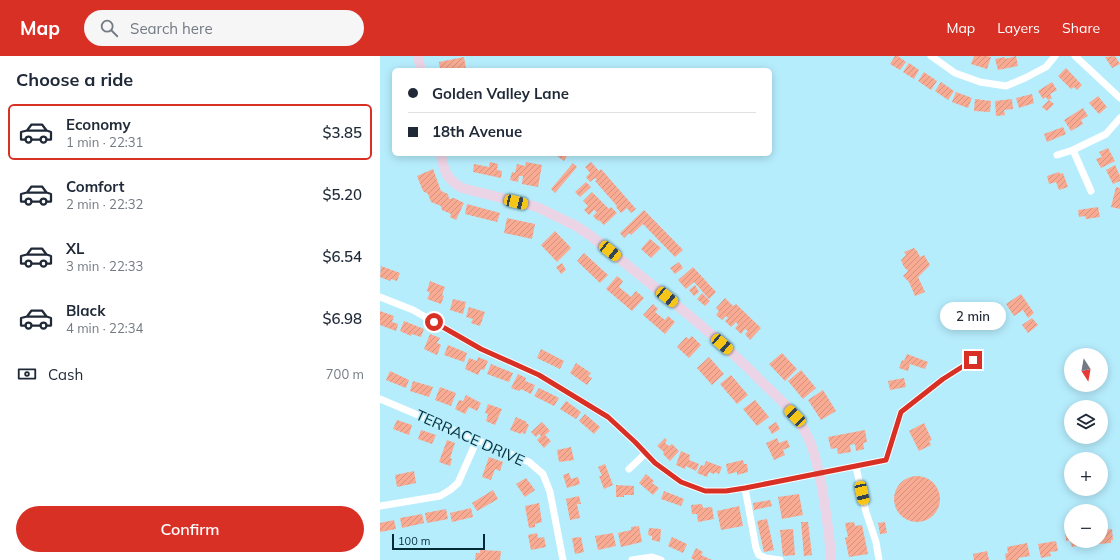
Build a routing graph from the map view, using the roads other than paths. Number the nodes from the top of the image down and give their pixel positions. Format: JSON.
{"nodes":[{"id":1,"x":418,"y":56,"type":"edge"},
{"id":2,"x":931,"y":56,"type":"edge"},
{"id":3,"x":1055,"y":56,"type":"edge"},
{"id":4,"x":1075,"y":56,"type":"edge"},
{"id":5,"x":421,"y":68,"type":"edge"},
{"id":6,"x":1120,"y":98,"type":"edge"},
{"id":7,"x":1120,"y":118,"type":"edge"},
{"id":8,"x":1073,"y":150,"type":"junction"},
{"id":9,"x":1057,"y":155,"type":"dead end"},
{"id":10,"x":441,"y":156,"type":"edge"},
{"id":11,"x":1091,"y":191,"type":"dead end"},
{"id":12,"x":380,"y":297,"type":"edge"},
{"id":13,"x":973,"y":360,"type":"dead end"},
{"id":14,"x":380,"y":399,"type":"edge"},
{"id":15,"x":477,"y":440,"type":"junction"},
{"id":16,"x":646,"y":453,"type":"junction"},
{"id":17,"x":856,"y":467,"type":"junction"},
{"id":18,"x":629,"y":469,"type":"dead end"},
{"id":19,"x":819,"y":475,"type":"junction"},
{"id":20,"x":745,"y":488,"type":"junction"},
{"id":21,"x":380,"y":506,"type":"edge"},
{"id":22,"x":563,"y":560,"type":"edge"},
{"id":23,"x":632,"y":560,"type":"edge"},
{"id":24,"x":661,"y":560,"type":"edge"},
{"id":25,"x":780,"y":560,"type":"edge"},
{"id":26,"x":831,"y":560,"type":"edge"},
{"id":27,"x":879,"y":560,"type":"edge"}],
"edges":[{"from":1,"to":5,"type":"street"},
{"from":2,"to":3,"type":"street"},
{"from":4,"to":6,"type":"street"},
{"from":7,"to":8,"type":"street"},
{"from":8,"to":9,"type":"street"},
{"from":8,"to":11,"type":"street"},
{"from":10,"to":19,"type":"street"},
{"from":12,"to":16,"type":"street"},
{"from":13,"to":17,"type":"street"},
{"from":14,"to":15,"type":"street","name":"TERRACE DRIVE"},
{"from":15,"to":21,"type":"street"},
{"from":15,"to":22,"type":"street","name":"TERRACE DRIVE"},
{"from":16,"to":18,"type":"street"},
{"from":16,"to":20,"type":"street"},
{"from":17,"to":19,"type":"street"},
{"from":17,"to":27,"type":"street"},
{"from":19,"to":20,"type":"street"},
{"from":19,"to":26,"type":"street"},
{"from":20,"to":25,"type":"street"},
{"from":23,"to":24,"type":"street"}]}
